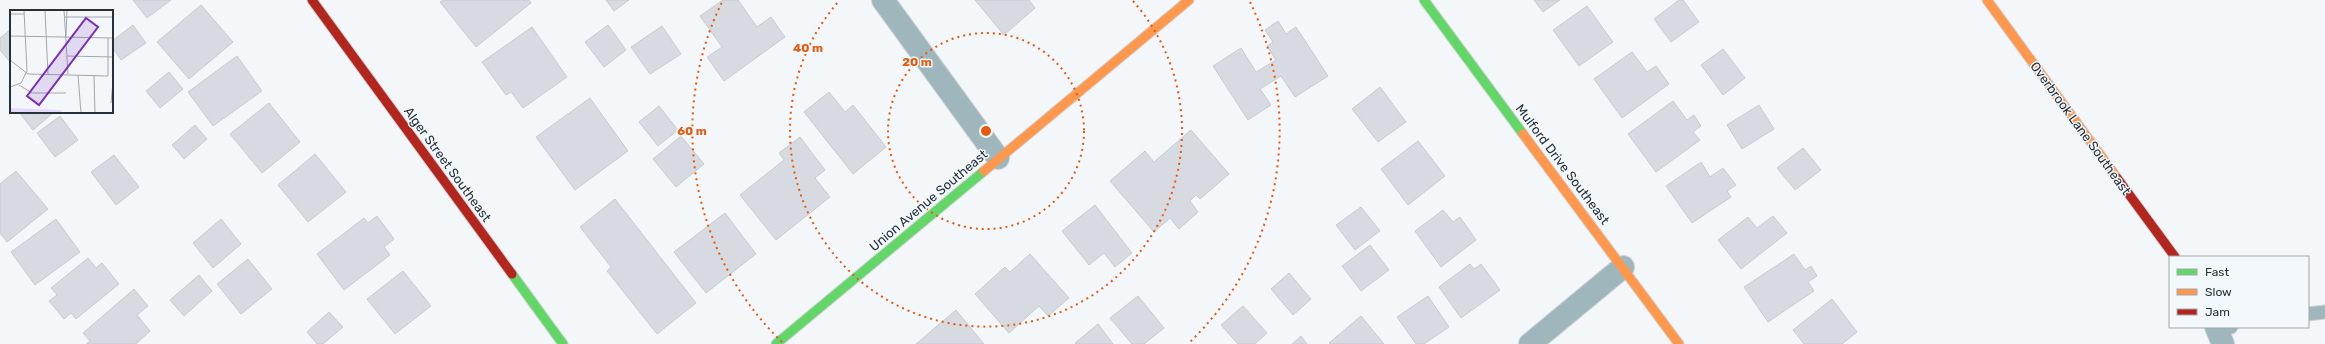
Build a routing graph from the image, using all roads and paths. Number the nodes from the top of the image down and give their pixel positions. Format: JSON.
{"nodes":[{"id":1,"x":312,"y":0,"type":"edge"},
{"id":2,"x":882,"y":0,"type":"edge"},
{"id":3,"x":1189,"y":0,"type":"edge"},
{"id":4,"x":1424,"y":0,"type":"edge"},
{"id":5,"x":1987,"y":0,"type":"edge"},
{"id":6,"x":998,"y":158,"type":"junction"},
{"id":7,"x":2174,"y":256,"type":"edge"},
{"id":8,"x":1623,"y":267,"type":"junction"},
{"id":9,"x":2325,"y":312,"type":"edge"},
{"id":10,"x":2309,"y":314,"type":"edge"},
{"id":11,"x":563,"y":344,"type":"edge"},
{"id":12,"x":776,"y":344,"type":"edge"},
{"id":13,"x":1530,"y":344,"type":"edge"},
{"id":14,"x":1679,"y":344,"type":"edge"}],
"edges":[{"from":1,"to":11,"type":"street","name":"Alger Street Southeast"},
{"from":2,"to":6,"type":"street"},
{"from":3,"to":6,"type":"street","name":"Union Avenue Southeast"},
{"from":4,"to":8,"type":"street","name":"Mulford Drive Southeast"},
{"from":5,"to":7,"type":"street","name":"Overbrook Lane Southeast"},
{"from":6,"to":12,"type":"street","name":"Union Avenue Southeast"},
{"from":8,"to":13,"type":"street"},
{"from":8,"to":14,"type":"street","name":"Mulford Drive Southeast"},
{"from":9,"to":10,"type":"lane"}]}
